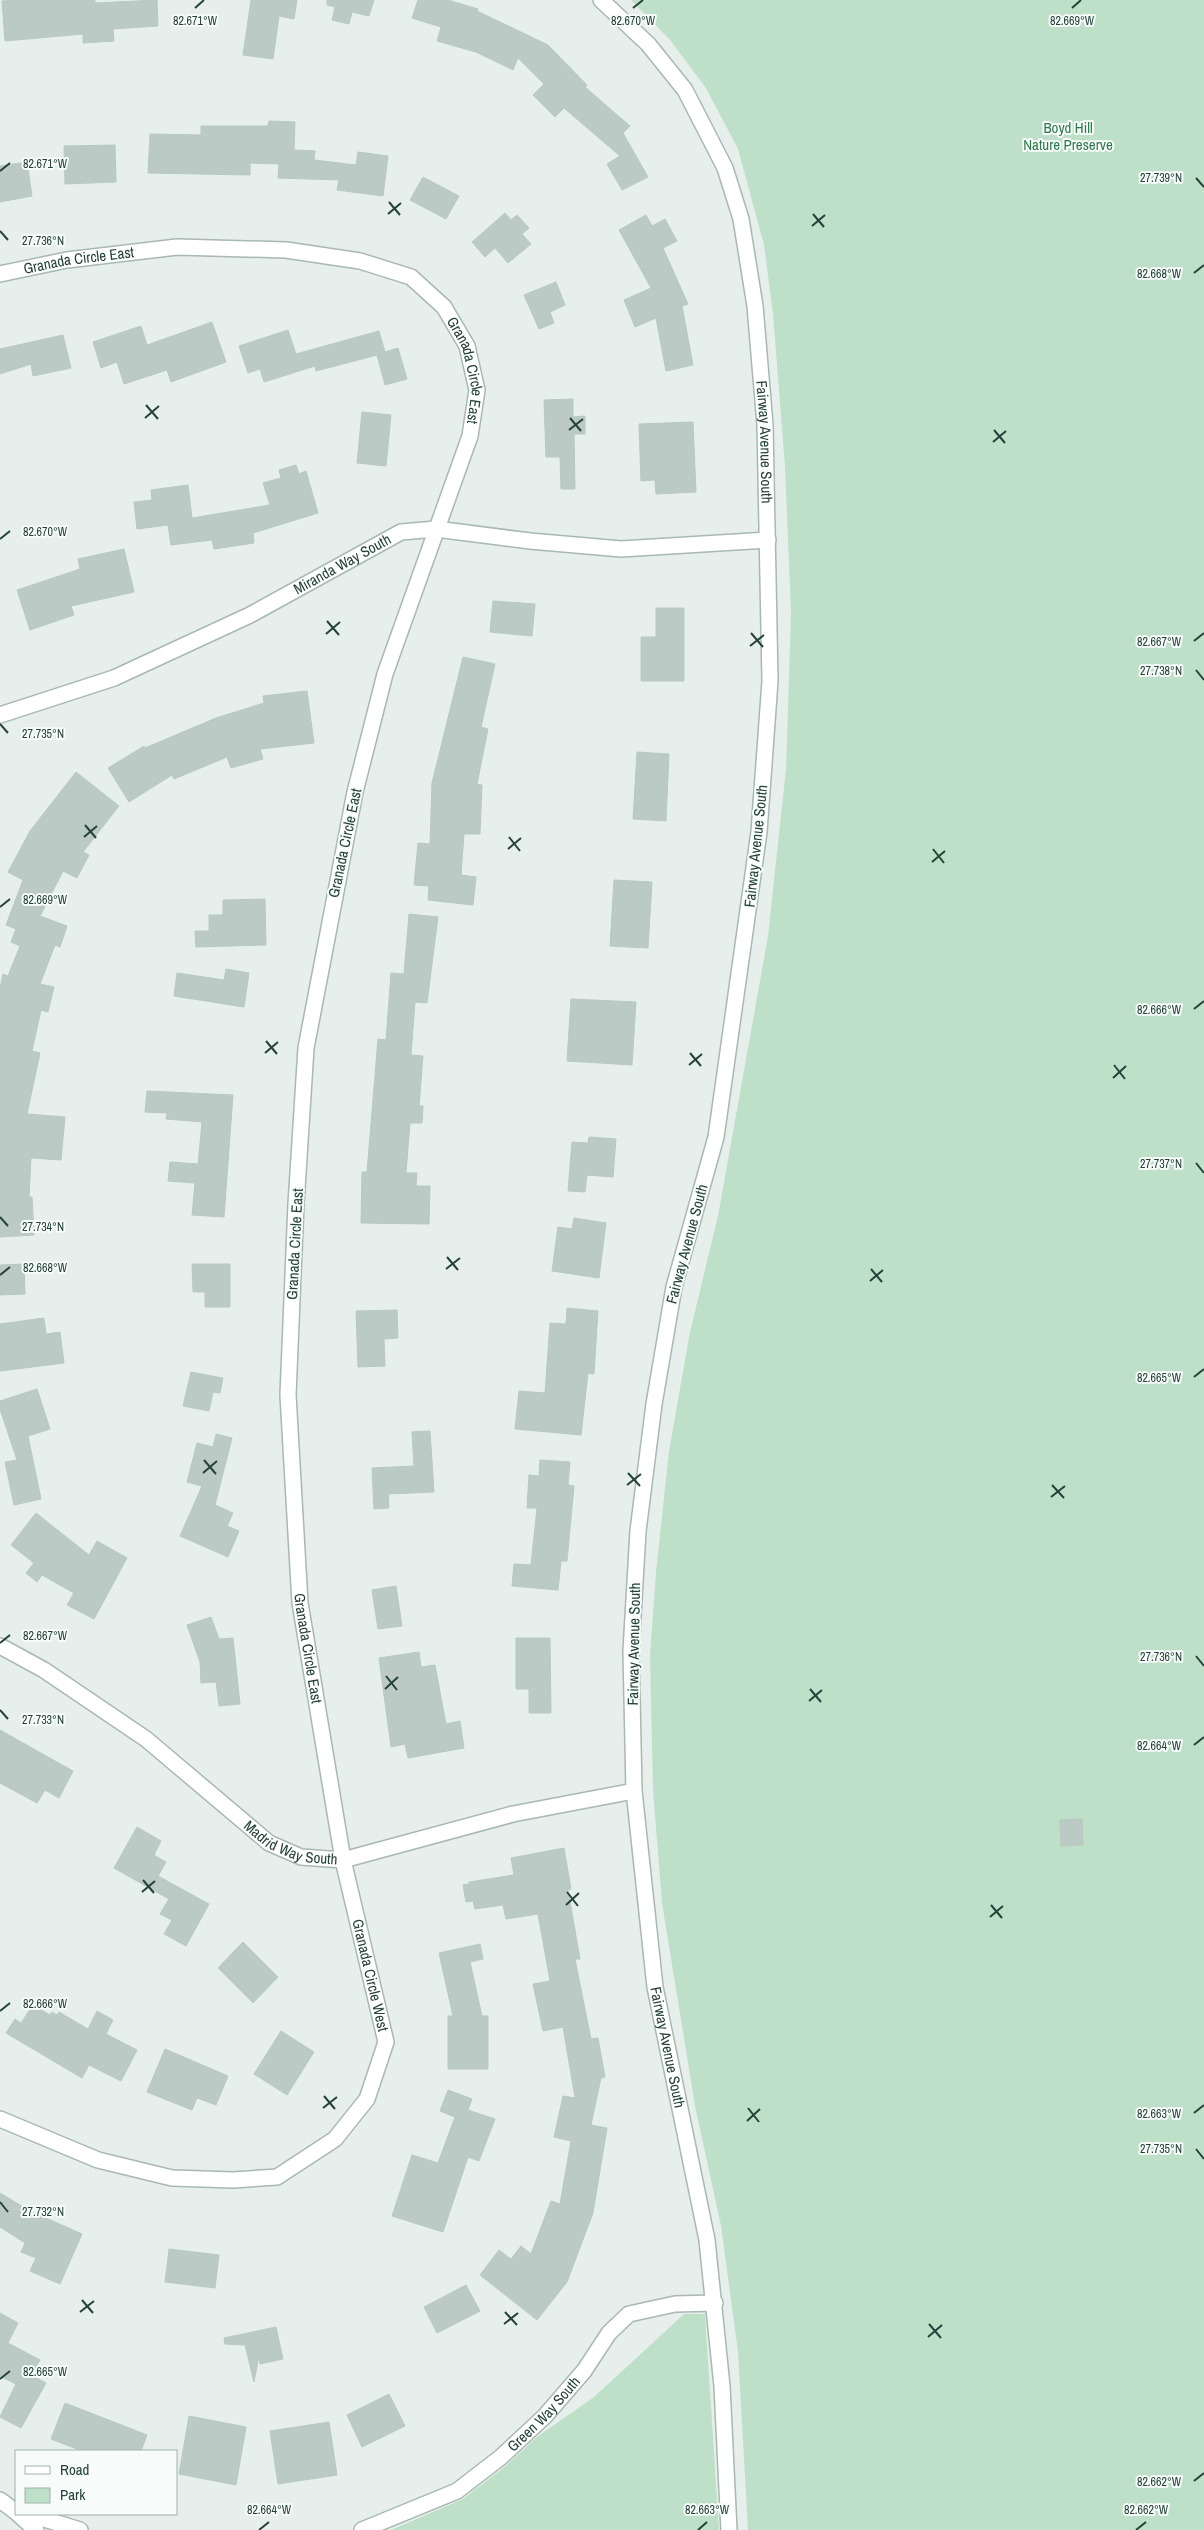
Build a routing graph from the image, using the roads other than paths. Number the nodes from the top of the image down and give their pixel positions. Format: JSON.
{"nodes":[{"id":1,"x":601,"y":0,"type":"edge"},
{"id":2,"x":0,"y":274,"type":"edge"},
{"id":3,"x":436,"y":529,"type":"junction"},
{"id":4,"x":768,"y":540,"type":"junction"},
{"id":5,"x":0,"y":715,"type":"edge"},
{"id":6,"x":0,"y":1646,"type":"edge"},
{"id":7,"x":634,"y":1791,"type":"junction"},
{"id":8,"x":343,"y":1860,"type":"junction"},
{"id":9,"x":0,"y":2119,"type":"edge"},
{"id":10,"x":715,"y":2304,"type":"junction"},
{"id":11,"x":19,"y":2515,"type":"edge"},
{"id":12,"x":31,"y":2515,"type":"edge"},
{"id":13,"x":36,"y":2530,"type":"edge"},
{"id":14,"x":80,"y":2530,"type":"edge"},
{"id":15,"x":362,"y":2530,"type":"edge"},
{"id":16,"x":730,"y":2530,"type":"edge"}],
"edges":[{"from":1,"to":4,"type":"street","name":"Fairway Avenue South"},
{"from":2,"to":3,"type":"street","name":"Granada Circle East"},
{"from":3,"to":4,"type":"street","name":"Miranda Way South"},
{"from":3,"to":5,"type":"street","name":"Miranda Way South"},
{"from":3,"to":8,"type":"street","name":"Granada Circle East"},
{"from":4,"to":7,"type":"street","name":"Fairway Avenue South"},
{"from":6,"to":8,"type":"street","name":"Madrid Way South"},
{"from":7,"to":8,"type":"street","name":"Madrid Way South"},
{"from":7,"to":10,"type":"street","name":"Fairway Avenue South"},
{"from":8,"to":9,"type":"street","name":"Granada Circle West"},
{"from":10,"to":15,"type":"street","name":"Green Way South"},
{"from":10,"to":16,"type":"street","name":"Fairway Avenue South"},
{"from":11,"to":13,"type":"street"},
{"from":12,"to":14,"type":"street"}]}
